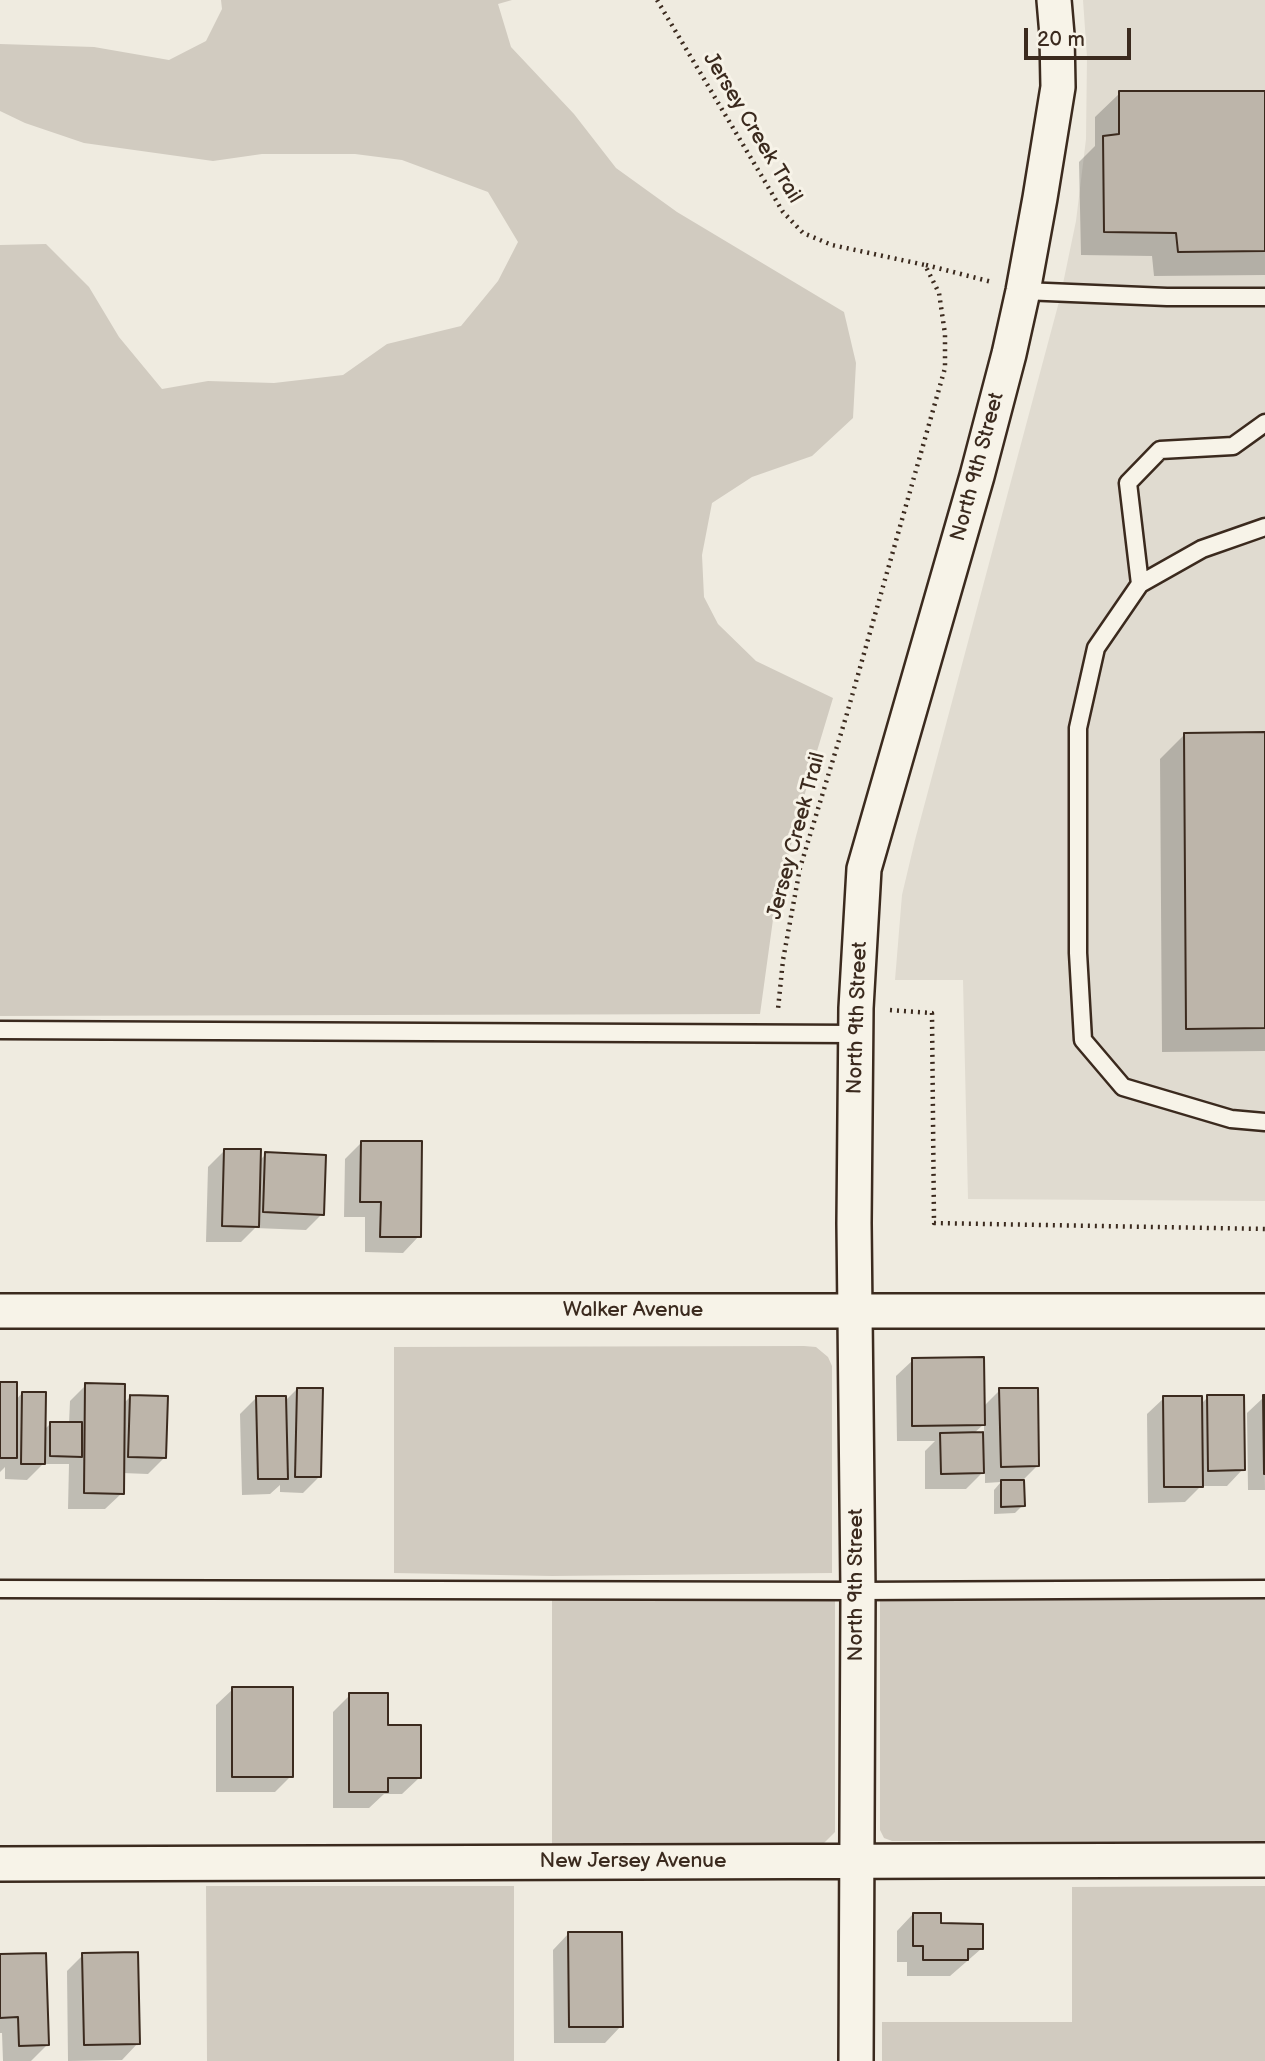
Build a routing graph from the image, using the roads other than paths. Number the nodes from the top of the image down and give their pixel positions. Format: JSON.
{"nodes":[{"id":1,"x":1054,"y":0,"type":"edge"},
{"id":2,"x":1023,"y":291,"type":"junction"},
{"id":3,"x":1265,"y":296,"type":"edge"},
{"id":4,"x":1265,"y":423,"type":"edge"},
{"id":5,"x":1265,"y":527,"type":"edge"},
{"id":6,"x":1140,"y":584,"type":"junction"},
{"id":7,"x":856,"y":1021,"type":"junction"},
{"id":8,"x":0,"y":1030,"type":"edge"},
{"id":9,"x":1265,"y":1122,"type":"edge"},
{"id":10,"x":855,"y":1310,"type":"junction"},
{"id":11,"x":0,"y":1311,"type":"edge"},
{"id":12,"x":1265,"y":1311,"type":"edge"},
{"id":13,"x":0,"y":1588,"type":"edge"},
{"id":14,"x":1265,"y":1589,"type":"edge"},
{"id":15,"x":858,"y":1591,"type":"junction"},
{"id":16,"x":1265,"y":1860,"type":"edge"},
{"id":17,"x":857,"y":1861,"type":"junction"},
{"id":18,"x":0,"y":1864,"type":"edge"},
{"id":19,"x":856,"y":2061,"type":"edge"}],
"edges":[{"from":1,"to":2,"type":"street","name":"North 9th Street"},
{"from":2,"to":3,"type":"lane"},
{"from":2,"to":7,"type":"street","name":"North 9th Street"},
{"from":4,"to":6,"type":"lane"},
{"from":5,"to":6,"type":"lane"},
{"from":6,"to":9,"type":"lane"},
{"from":7,"to":8,"type":"lane"},
{"from":7,"to":10,"type":"street","name":"North 9th Street"},
{"from":10,"to":11,"type":"street","name":"Walker Avenue"},
{"from":10,"to":12,"type":"street","name":"Walker Avenue"},
{"from":10,"to":15,"type":"street","name":"North 9th Street"},
{"from":13,"to":15,"type":"lane"},
{"from":14,"to":15,"type":"lane"},
{"from":15,"to":17,"type":"street","name":"North 9th Street"},
{"from":16,"to":17,"type":"street","name":"New Jersey Avenue"},
{"from":17,"to":18,"type":"street","name":"New Jersey Avenue"},
{"from":17,"to":19,"type":"street","name":"North 9th Street"}]}
